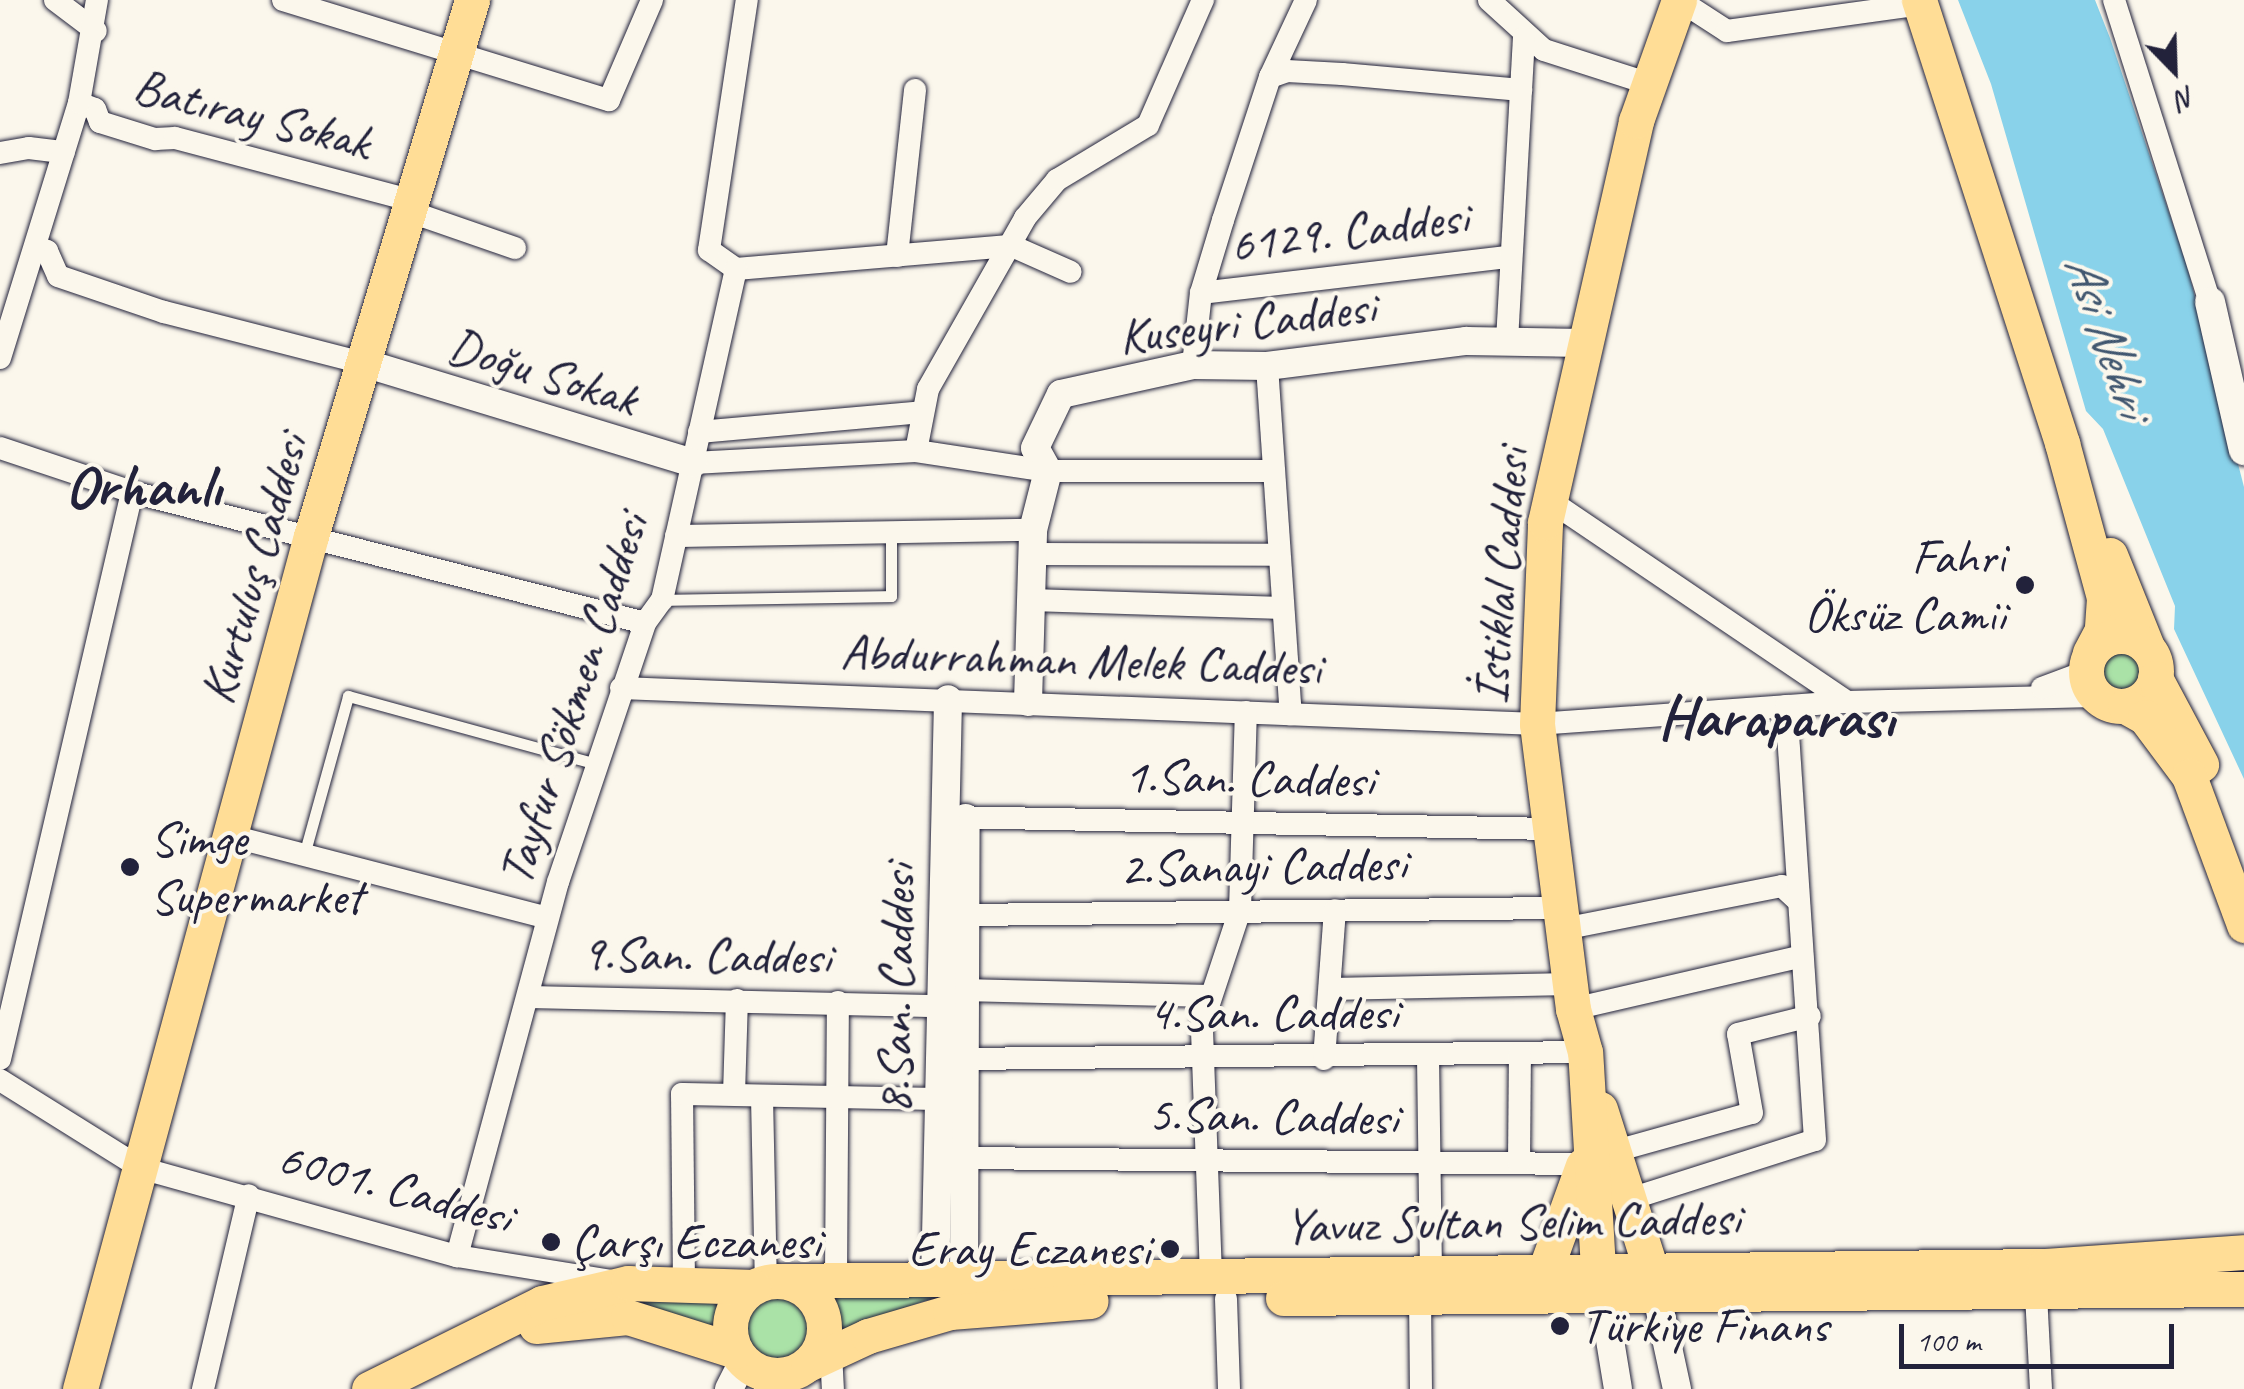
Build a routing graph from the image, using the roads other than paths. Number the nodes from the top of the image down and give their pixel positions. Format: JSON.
{"nodes":[{"id":1,"x":54,"y":0,"type":"edge"},
{"id":2,"x":98,"y":0,"type":"edge"},
{"id":3,"x":283,"y":0,"type":"edge"},
{"id":4,"x":472,"y":0,"type":"edge"},
{"id":5,"x":652,"y":0,"type":"edge"},
{"id":6,"x":747,"y":0,"type":"edge"},
{"id":7,"x":1203,"y":0,"type":"edge"},
{"id":8,"x":1306,"y":0,"type":"edge"},
{"id":9,"x":1489,"y":0,"type":"edge"},
{"id":10,"x":1679,"y":0,"type":"edge"},
{"id":11,"x":2114,"y":0,"type":"edge"},
{"id":12,"x":1920,"y":2,"type":"edge"},
{"id":13,"x":96,"y":31,"type":"junction"},
{"id":14,"x":1524,"y":38,"type":"junction"},
{"id":15,"x":458,"y":54,"type":"junction"},
{"id":16,"x":1270,"y":77,"type":"junction"},
{"id":17,"x":1646,"y":83,"type":"junction"},
{"id":18,"x":914,"y":90,"type":"dead end"},
{"id":19,"x":1520,"y":90,"type":"junction"},
{"id":20,"x":80,"y":103,"type":"junction"},
{"id":21,"x":64,"y":152,"type":"junction"},
{"id":22,"x":0,"y":153,"type":"edge"},
{"id":23,"x":412,"y":207,"type":"junction"},
{"id":24,"x":1012,"y":246,"type":"junction"},
{"id":25,"x":36,"y":247,"type":"junction"},
{"id":26,"x":514,"y":248,"type":"dead end"},
{"id":27,"x":897,"y":256,"type":"junction"},
{"id":28,"x":1508,"y":257,"type":"junction"},
{"id":29,"x":736,"y":270,"type":"junction"},
{"id":30,"x":1071,"y":272,"type":"dead end"},
{"id":31,"x":1201,"y":293,"type":"junction"},
{"id":32,"x":2210,"y":302,"type":"joint"},
{"id":33,"x":1507,"y":342,"type":"junction"},
{"id":34,"x":1584,"y":343,"type":"junction"},
{"id":35,"x":0,"y":355,"type":"edge"},
{"id":36,"x":367,"y":364,"type":"junction"},
{"id":37,"x":1193,"y":364,"type":"junction"},
{"id":38,"x":1267,"y":366,"type":"junction"},
{"id":39,"x":922,"y":412,"type":"junction"},
{"id":40,"x":699,"y":432,"type":"junction"},
{"id":41,"x":2062,"y":444,"type":"junction"},
{"id":42,"x":0,"y":448,"type":"edge"},
{"id":43,"x":916,"y":450,"type":"junction"},
{"id":44,"x":2244,"y":450,"type":"edge"},
{"id":45,"x":693,"y":463,"type":"junction"},
{"id":46,"x":1048,"y":470,"type":"junction"},
{"id":47,"x":1274,"y":471,"type":"junction"},
{"id":48,"x":132,"y":492,"type":"junction"},
{"id":49,"x":1549,"y":500,"type":"junction"},
{"id":50,"x":890,"y":535,"type":"junction"},
{"id":51,"x":312,"y":536,"type":"junction"},
{"id":52,"x":676,"y":536,"type":"junction"},
{"id":53,"x":1032,"y":542,"type":"junction"},
{"id":54,"x":1279,"y":555,"type":"junction"},
{"id":55,"x":662,"y":600,"type":"junction"},
{"id":56,"x":1031,"y":600,"type":"junction"},
{"id":57,"x":1283,"y":608,"type":"junction"},
{"id":58,"x":645,"y":623,"type":"junction"},
{"id":59,"x":2151,"y":663,"type":"junction"},
{"id":60,"x":2099,"y":682,"type":"junction"},
{"id":61,"x":621,"y":688,"type":"junction"},
{"id":62,"x":948,"y":698,"type":"junction"},
{"id":63,"x":1028,"y":702,"type":"junction"},
{"id":64,"x":1847,"y":702,"type":"junction"},
{"id":65,"x":1786,"y":706,"type":"junction"},
{"id":66,"x":1246,"y":712,"type":"junction"},
{"id":67,"x":1291,"y":714,"type":"junction"},
{"id":68,"x":1538,"y":724,"type":"junction"},
{"id":69,"x":596,"y":764,"type":"junction"},
{"id":70,"x":956,"y":817,"type":"junction"},
{"id":71,"x":1243,"y":823,"type":"junction"},
{"id":72,"x":1550,"y":829,"type":"junction"},
{"id":73,"x":231,"y":836,"type":"junction"},
{"id":74,"x":304,"y":855,"type":"junction"},
{"id":75,"x":2244,"y":855,"type":"edge"},
{"id":76,"x":1798,"y":901,"type":"junction"},
{"id":77,"x":1240,"y":910,"type":"junction"},
{"id":78,"x":1335,"y":910,"type":"junction"},
{"id":79,"x":966,"y":915,"type":"junction"},
{"id":80,"x":548,"y":918,"type":"junction"},
{"id":81,"x":1562,"y":918,"type":"junction"},
{"id":82,"x":2244,"y":925,"type":"edge"},
{"id":83,"x":1802,"y":956,"type":"junction"},
{"id":84,"x":1331,"y":989,"type":"junction"},
{"id":85,"x":1210,"y":996,"type":"junction"},
{"id":86,"x":529,"y":997,"type":"junction"},
{"id":87,"x":1572,"y":997,"type":"junction"},
{"id":88,"x":952,"y":998,"type":"junction"},
{"id":89,"x":737,"y":1000,"type":"junction"},
{"id":90,"x":838,"y":1002,"type":"junction"},
{"id":91,"x":1810,"y":1016,"type":"junction"},
{"id":92,"x":1585,"y":1052,"type":"junction"},
{"id":93,"x":1520,"y":1054,"type":"junction"},
{"id":94,"x":1428,"y":1056,"type":"junction"},
{"id":95,"x":0,"y":1059,"type":"edge"},
{"id":96,"x":962,"y":1059,"type":"junction"},
{"id":97,"x":1204,"y":1059,"type":"junction"},
{"id":98,"x":1324,"y":1059,"type":"junction"},
{"id":99,"x":0,"y":1080,"type":"edge"},
{"id":100,"x":734,"y":1094,"type":"junction"},
{"id":101,"x":842,"y":1095,"type":"junction"},
{"id":102,"x":762,"y":1097,"type":"junction"},
{"id":103,"x":939,"y":1100,"type":"junction"},
{"id":104,"x":1594,"y":1152,"type":"junction"},
{"id":105,"x":962,"y":1158,"type":"junction"},
{"id":106,"x":1207,"y":1160,"type":"junction"},
{"id":107,"x":1430,"y":1162,"type":"junction"},
{"id":108,"x":1519,"y":1163,"type":"junction"},
{"id":109,"x":141,"y":1168,"type":"junction"},
{"id":110,"x":250,"y":1196,"type":"junction"},
{"id":111,"x":1627,"y":1200,"type":"junction"},
{"id":112,"x":2244,"y":1252,"type":"edge"},
{"id":113,"x":457,"y":1256,"type":"junction"},
{"id":114,"x":1546,"y":1268,"type":"junction"},
{"id":115,"x":836,"y":1278,"type":"junction"},
{"id":116,"x":1601,"y":1281,"type":"junction"},
{"id":117,"x":950,"y":1282,"type":"junction"},
{"id":118,"x":1654,"y":1282,"type":"junction"},
{"id":119,"x":628,"y":1283,"type":"junction"},
{"id":120,"x":684,"y":1283,"type":"junction"},
{"id":121,"x":767,"y":1283,"type":"junction"},
{"id":122,"x":1426,"y":1283,"type":"junction"},
{"id":123,"x":1218,"y":1287,"type":"junction"},
{"id":124,"x":2244,"y":1289,"type":"edge"},
{"id":125,"x":2036,"y":1294,"type":"junction"},
{"id":126,"x":736,"y":1367,"type":"edge"},
{"id":127,"x":812,"y":1377,"type":"edge"},
{"id":128,"x":80,"y":1389,"type":"edge"},
{"id":129,"x":96,"y":1389,"type":"edge"},
{"id":130,"x":204,"y":1389,"type":"edge"},
{"id":131,"x":394,"y":1389,"type":"edge"},
{"id":132,"x":1228,"y":1389,"type":"edge"},
{"id":133,"x":1421,"y":1389,"type":"edge"},
{"id":134,"x":1618,"y":1389,"type":"edge"},
{"id":135,"x":1677,"y":1389,"type":"edge"},
{"id":136,"x":2040,"y":1389,"type":"edge"}],
"edges":[{"from":1,"to":13,"type":"street"},
{"from":2,"to":13,"type":"street"},
{"from":3,"to":15,"type":"street"},
{"from":4,"to":15,"type":"main road","name":"Kurtuluş Caddesi"},
{"from":5,"to":15,"type":"street"},
{"from":6,"to":29,"type":"street"},
{"from":7,"to":24,"type":"street"},
{"from":8,"to":16,"type":"street"},
{"from":9,"to":14,"type":"street"},
{"from":10,"to":12,"type":"street"},
{"from":10,"to":17,"type":"main road","name":"İstiklal Caddesi"},
{"from":11,"to":32,"type":"street"},
{"from":12,"to":41,"type":"main road"},
{"from":13,"to":20,"type":"street"},
{"from":14,"to":17,"type":"street"},
{"from":14,"to":19,"type":"street"},
{"from":15,"to":23,"type":"main road","name":"Kurtuluş Caddesi"},
{"from":16,"to":19,"type":"street"},
{"from":16,"to":31,"type":"street"},
{"from":17,"to":34,"type":"main road","name":"İstiklal Caddesi"},
{"from":18,"to":27,"type":"street"},
{"from":19,"to":28,"type":"street"},
{"from":20,"to":21,"type":"street"},
{"from":20,"to":23,"type":"street","name":"Batıray Sokak"},
{"from":21,"to":22,"type":"street"},
{"from":21,"to":25,"type":"street"},
{"from":23,"to":26,"type":"street","name":"Batıray Sokak"},
{"from":23,"to":36,"type":"main road","name":"Kurtuluş Caddesi"},
{"from":24,"to":27,"type":"street"},
{"from":24,"to":30,"type":"street"},
{"from":24,"to":39,"type":"street"},
{"from":25,"to":35,"type":"street"},
{"from":25,"to":36,"type":"street"},
{"from":27,"to":29,"type":"street"},
{"from":28,"to":31,"type":"street","name":"6129. Caddesi"},
{"from":28,"to":33,"type":"street"},
{"from":29,"to":40,"type":"street","name":"Tayfur Sökmen Caddesi"},
{"from":31,"to":37,"type":"street"},
{"from":32,"to":44,"type":"main road"},
{"from":33,"to":34,"type":"street","name":"Kuseyri Caddesi"},
{"from":33,"to":38,"type":"street","name":"Kuseyri Caddesi"},
{"from":34,"to":49,"type":"main road","name":"İstiklal Caddesi"},
{"from":36,"to":45,"type":"street","name":"Doğu Sokak"},
{"from":36,"to":51,"type":"main road","name":"Kurtuluş Caddesi"},
{"from":37,"to":38,"type":"street","name":"Kuseyri Caddesi"},
{"from":37,"to":46,"type":"street","name":"Kuseyri Caddesi"},
{"from":38,"to":47,"type":"street"},
{"from":39,"to":40,"type":"street"},
{"from":39,"to":43,"type":"street"},
{"from":40,"to":45,"type":"street","name":"Tayfur Sökmen Caddesi"},
{"from":41,"to":59,"type":"main road"},
{"from":41,"to":60,"type":"main road"},
{"from":42,"to":48,"type":"street"},
{"from":43,"to":45,"type":"street"},
{"from":43,"to":46,"type":"street"},
{"from":45,"to":52,"type":"street","name":"Tayfur Sökmen Caddesi"},
{"from":46,"to":47,"type":"street"},
{"from":46,"to":53,"type":"street","name":"Kuseyri Caddesi"},
{"from":47,"to":54,"type":"street"},
{"from":48,"to":51,"type":"street"},
{"from":48,"to":95,"type":"street"},
{"from":49,"to":64,"type":"street"},
{"from":49,"to":68,"type":"main road","name":"İstiklal Caddesi"},
{"from":50,"to":52,"type":"street"},
{"from":50,"to":53,"type":"street"},
{"from":50,"to":55,"type":"lane"},
{"from":51,"to":58,"type":"street"},
{"from":51,"to":73,"type":"main road","name":"Kurtuluş Caddesi"},
{"from":52,"to":55,"type":"street","name":"Tayfur Sökmen Caddesi"},
{"from":53,"to":54,"type":"street"},
{"from":53,"to":56,"type":"street","name":"Kuseyri Caddesi"},
{"from":54,"to":57,"type":"street"},
{"from":55,"to":58,"type":"street","name":"Tayfur Sökmen Caddesi"},
{"from":56,"to":57,"type":"street"},
{"from":56,"to":63,"type":"street","name":"Kuseyri Caddesi"},
{"from":57,"to":67,"type":"street"},
{"from":58,"to":61,"type":"street","name":"Tayfur Sökmen Caddesi"},
{"from":59,"to":60,"type":"main road"},
{"from":59,"to":60,"type":"main road"},
{"from":59,"to":75,"type":"main road"},
{"from":60,"to":64,"type":"street","name":"Abdurrahman Melek Caddesi"},
{"from":60,"to":82,"type":"main road"},
{"from":61,"to":62,"type":"street","name":"Abdurrahman Melek Caddesi"},
{"from":61,"to":69,"type":"street","name":"Tayfur Sökmen Caddesi"},
{"from":62,"to":63,"type":"street","name":"Abdurrahman Melek Caddesi"},
{"from":62,"to":70,"type":"street","name":"8.San. Caddesi"},
{"from":63,"to":66,"type":"street","name":"Abdurrahman Melek Caddesi"},
{"from":64,"to":65,"type":"street","name":"Abdurrahman Melek Caddesi"},
{"from":65,"to":68,"type":"street","name":"Abdurrahman Melek Caddesi"},
{"from":65,"to":76,"type":"street"},
{"from":66,"to":67,"type":"street","name":"Abdurrahman Melek Caddesi"},
{"from":66,"to":71,"type":"street"},
{"from":67,"to":68,"type":"street","name":"Abdurrahman Melek Caddesi"},
{"from":68,"to":72,"type":"main road","name":"İstiklal Caddesi"},
{"from":69,"to":74,"type":"lane"},
{"from":69,"to":80,"type":"street","name":"Tayfur Sökmen Caddesi"},
{"from":70,"to":71,"type":"street","name":"1.San. Caddesi"},
{"from":70,"to":79,"type":"street","name":"8.San. Caddesi"},
{"from":70,"to":88,"type":"street","name":"8.San. Caddesi"},
{"from":71,"to":72,"type":"street","name":"1.San. Caddesi"},
{"from":71,"to":77,"type":"street"},
{"from":72,"to":81,"type":"main road","name":"İstiklal Caddesi"},
{"from":73,"to":74,"type":"street"},
{"from":73,"to":109,"type":"main road","name":"Kurtuluş Caddesi"},
{"from":74,"to":80,"type":"street"},
{"from":76,"to":81,"type":"street","name":"2.Sanayi Caddesi"},
{"from":76,"to":83,"type":"street"},
{"from":77,"to":78,"type":"street","name":"2.Sanayi Caddesi"},
{"from":77,"to":79,"type":"street","name":"2.Sanayi Caddesi"},
{"from":77,"to":85,"type":"street"},
{"from":78,"to":81,"type":"street","name":"2.Sanayi Caddesi"},
{"from":78,"to":84,"type":"street"},
{"from":79,"to":88,"type":"street","name":"8.San. Caddesi"},
{"from":80,"to":86,"type":"street","name":"Tayfur Sökmen Caddesi"},
{"from":81,"to":87,"type":"main road","name":"İstiklal Caddesi"},
{"from":83,"to":87,"type":"street"},
{"from":83,"to":91,"type":"street"},
{"from":84,"to":87,"type":"street"},
{"from":84,"to":98,"type":"street"},
{"from":85,"to":88,"type":"street","name":"9.San. Caddesi"},
{"from":85,"to":97,"type":"street"},
{"from":86,"to":89,"type":"street","name":"9.San. Caddesi"},
{"from":86,"to":113,"type":"street","name":"Tayfur Sökmen Caddesi"},
{"from":87,"to":92,"type":"main road","name":"İstiklal Caddesi"},
{"from":88,"to":90,"type":"street","name":"9.San. Caddesi"},
{"from":88,"to":96,"type":"street","name":"8.San. Caddesi"},
{"from":88,"to":103,"type":"street","name":"8.San. Caddesi"},
{"from":89,"to":90,"type":"street","name":"9.San. Caddesi"},
{"from":89,"to":100,"type":"street"},
{"from":90,"to":101,"type":"street"},
{"from":91,"to":104,"type":"street","name":"5.San. Caddesi"},
{"from":91,"to":111,"type":"street"},
{"from":92,"to":93,"type":"street","name":"4.San. Caddesi"},
{"from":92,"to":104,"type":"main road","name":"İstiklal Caddesi"},
{"from":93,"to":94,"type":"street","name":"4.San. Caddesi"},
{"from":93,"to":108,"type":"street"},
{"from":94,"to":98,"type":"street","name":"4.San. Caddesi"},
{"from":94,"to":107,"type":"street"},
{"from":96,"to":97,"type":"street","name":"4.San. Caddesi"},
{"from":96,"to":105,"type":"street","name":"8.San. Caddesi"},
{"from":97,"to":98,"type":"street","name":"4.San. Caddesi"},
{"from":97,"to":106,"type":"street"},
{"from":99,"to":109,"type":"street","name":"6001. Caddesi"},
{"from":100,"to":102,"type":"street"},
{"from":100,"to":120,"type":"street"},
{"from":101,"to":102,"type":"street"},
{"from":101,"to":103,"type":"street"},
{"from":101,"to":115,"type":"street"},
{"from":102,"to":121,"type":"street"},
{"from":103,"to":117,"type":"street","name":"8.San. Caddesi"},
{"from":104,"to":108,"type":"street","name":"5.San. Caddesi"},
{"from":104,"to":111,"type":"main road","name":"İstiklal Caddesi"},
{"from":104,"to":114,"type":"main road"},
{"from":104,"to":116,"type":"main road","name":"İstiklal Caddesi"},
{"from":105,"to":106,"type":"street","name":"5.San. Caddesi"},
{"from":105,"to":117,"type":"street","name":"8.San. Caddesi"},
{"from":106,"to":107,"type":"street","name":"5.San. Caddesi"},
{"from":106,"to":123,"type":"street"},
{"from":107,"to":108,"type":"street","name":"5.San. Caddesi"},
{"from":107,"to":122,"type":"street"},
{"from":109,"to":110,"type":"street","name":"6001. Caddesi"},
{"from":109,"to":128,"type":"main road"},
{"from":109,"to":129,"type":"main road"},
{"from":110,"to":113,"type":"street","name":"6001. Caddesi"},
{"from":110,"to":130,"type":"street"},
{"from":111,"to":118,"type":"main road","name":"İstiklal Caddesi"},
{"from":112,"to":118,"type":"main road","name":"Yavuz Sultan Selim Caddesi"},
{"from":113,"to":119,"type":"street","name":"6001. Caddesi"},
{"from":114,"to":116,"type":"main road","name":"Yavuz Sultan Selim Caddesi"},
{"from":114,"to":122,"type":"main road","name":"Yavuz Sultan Selim Caddesi"},
{"from":115,"to":117,"type":"main road","name":"Yavuz Sultan Selim Caddesi"},
{"from":115,"to":121,"type":"main road","name":"Yavuz Sultan Selim Caddesi"},
{"from":116,"to":118,"type":"main road","name":"Yavuz Sultan Selim Caddesi"},
{"from":116,"to":122,"type":"main road","name":"Yavuz Sultan Selim Caddesi"},
{"from":116,"to":134,"type":"street"},
{"from":117,"to":123,"type":"main road","name":"Yavuz Sultan Selim Caddesi"},
{"from":118,"to":125,"type":"main road","name":"Yavuz Sultan Selim Caddesi"},
{"from":118,"to":135,"type":"street"},
{"from":119,"to":120,"type":"main road","name":"Yavuz Sultan Selim Caddesi"},
{"from":119,"to":131,"type":"main road","name":"Yavuz Sultan Selim Caddesi"},
{"from":120,"to":121,"type":"main road","name":"Yavuz Sultan Selim Caddesi"},
{"from":121,"to":126,"type":"main road"},
{"from":121,"to":127,"type":"main road"},
{"from":122,"to":123,"type":"main road","name":"Yavuz Sultan Selim Caddesi"},
{"from":122,"to":133,"type":"street"},
{"from":123,"to":127,"type":"main road","name":"Yavuz Sultan Selim Caddesi"},
{"from":123,"to":132,"type":"street"},
{"from":124,"to":125,"type":"main road","name":"Yavuz Sultan Selim Caddesi"},
{"from":125,"to":136,"type":"street"},
{"from":126,"to":127,"type":"main road","name":"Yavuz Sultan Selim Caddesi"},
{"from":126,"to":131,"type":"main road","name":"Yavuz Sultan Selim Caddesi"}]}
